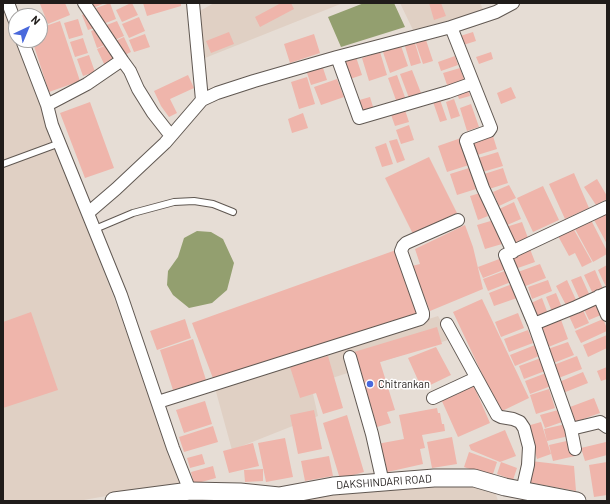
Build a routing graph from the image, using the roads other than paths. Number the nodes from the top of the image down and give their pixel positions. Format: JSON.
{"nodes":[{"id":1,"x":84,"y":3,"type":"edge"},
{"id":2,"x":205,"y":3,"type":"edge"},
{"id":3,"x":513,"y":3,"type":"edge"},
{"id":4,"x":194,"y":6,"type":"edge"},
{"id":5,"x":451,"y":27,"type":"junction"},
{"id":6,"x":25,"y":48,"type":"edge"},
{"id":7,"x":337,"y":57,"type":"junction"},
{"id":8,"x":122,"y":60,"type":"junction"},
{"id":9,"x":473,"y":83,"type":"junction"},
{"id":10,"x":202,"y":100,"type":"junction"},
{"id":11,"x":47,"y":105,"type":"junction"},
{"id":12,"x":170,"y":136,"type":"junction"},
{"id":13,"x":60,"y":143,"type":"junction"},
{"id":14,"x":3,"y":164,"type":"edge"},
{"id":15,"x":607,"y":207,"type":"edge"},
{"id":16,"x":234,"y":212,"type":"dead end"},
{"id":17,"x":88,"y":213,"type":"junction"},
{"id":18,"x":458,"y":220,"type":"dead end"},
{"id":19,"x":94,"y":229,"type":"junction"},
{"id":20,"x":513,"y":252,"type":"junction"},
{"id":21,"x":603,"y":295,"type":"edge"},
{"id":22,"x":607,"y":315,"type":"edge"},
{"id":23,"x":447,"y":324,"type":"dead end"},
{"id":24,"x":534,"y":324,"type":"junction"},
{"id":25,"x":350,"y":357,"type":"dead end"},
{"id":26,"x":476,"y":378,"type":"junction"},
{"id":27,"x":433,"y":398,"type":"dead end"},
{"id":28,"x":158,"y":402,"type":"junction"},
{"id":29,"x":607,"y":427,"type":"edge"},
{"id":30,"x":571,"y":429,"type":"junction"},
{"id":31,"x":576,"y":449,"type":"dead end"},
{"id":32,"x":382,"y":483,"type":"junction"},
{"id":33,"x":190,"y":491,"type":"junction"},
{"id":34,"x":522,"y":491,"type":"junction"},
{"id":35,"x":225,"y":496,"type":"edge"},
{"id":36,"x":122,"y":500,"type":"edge"},
{"id":37,"x":577,"y":501,"type":"edge"}],
"edges":[{"from":1,"to":8,"type":"street"},
{"from":2,"to":4,"type":"street"},
{"from":3,"to":5,"type":"street"},
{"from":4,"to":10,"type":"street"},
{"from":5,"to":7,"type":"street"},
{"from":5,"to":9,"type":"street"},
{"from":6,"to":11,"type":"street"},
{"from":7,"to":9,"type":"street"},
{"from":7,"to":10,"type":"street"},
{"from":8,"to":11,"type":"street"},
{"from":8,"to":12,"type":"street"},
{"from":9,"to":20,"type":"street"},
{"from":10,"to":12,"type":"street"},
{"from":11,"to":13,"type":"street"},
{"from":12,"to":17,"type":"street"},
{"from":13,"to":14,"type":"lane"},
{"from":13,"to":17,"type":"street"},
{"from":15,"to":20,"type":"street"},
{"from":16,"to":19,"type":"lane"},
{"from":17,"to":19,"type":"street"},
{"from":18,"to":28,"type":"street"},
{"from":19,"to":28,"type":"street"},
{"from":20,"to":24,"type":"street"},
{"from":21,"to":22,"type":"street"},
{"from":21,"to":24,"type":"street"},
{"from":23,"to":26,"type":"street"},
{"from":24,"to":30,"type":"street"},
{"from":25,"to":32,"type":"street"},
{"from":26,"to":27,"type":"street"},
{"from":26,"to":34,"type":"street"},
{"from":28,"to":33,"type":"street"},
{"from":29,"to":30,"type":"street"},
{"from":30,"to":31,"type":"street"},
{"from":32,"to":34,"type":"street","name":"DAKSHINDARI ROAD"},
{"from":32,"to":35,"type":"street","name":"DAKSHINDARI ROAD"},
{"from":33,"to":35,"type":"street","name":"DAKSHINDARI ROAD"},
{"from":33,"to":36,"type":"street","name":"DAKSHINDARI ROAD"},
{"from":34,"to":37,"type":"street","name":"DAKSHINDARI ROAD"}]}
